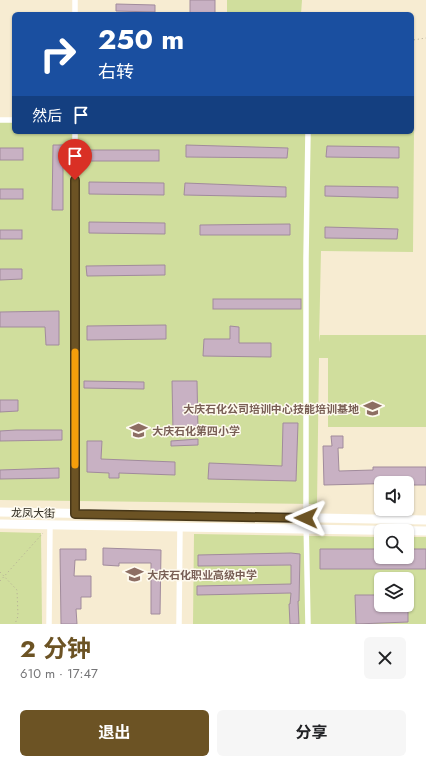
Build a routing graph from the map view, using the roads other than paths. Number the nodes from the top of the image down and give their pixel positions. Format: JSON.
{"nodes":[{"id":1,"x":75,"y":0,"type":"edge"},
{"id":2,"x":75,"y":12,"type":"edge"},
{"id":3,"x":0,"y":120,"type":"edge"},
{"id":4,"x":12,"y":120,"type":"edge"},
{"id":5,"x":75,"y":134,"type":"edge"},
{"id":6,"x":308,"y":134,"type":"edge"},
{"id":7,"x":0,"y":512,"type":"edge"},
{"id":8,"x":75,"y":514,"type":"junction"},
{"id":9,"x":306,"y":518,"type":"junction"},
{"id":10,"x":426,"y":520,"type":"edge"},
{"id":11,"x":0,"y":524,"type":"edge"},
{"id":12,"x":50,"y":525,"type":"junction"},
{"id":13,"x":180,"y":527,"type":"junction"},
{"id":14,"x":307,"y":529,"type":"junction"},
{"id":15,"x":426,"y":531,"type":"edge"},
{"id":16,"x":49,"y":624,"type":"edge"},
{"id":17,"x":179,"y":624,"type":"edge"},
{"id":18,"x":308,"y":624,"type":"edge"}],
"edges":[{"from":1,"to":2,"type":"street"},
{"from":3,"to":4,"type":"street"},
{"from":5,"to":8,"type":"street"},
{"from":6,"to":9,"type":"street"},
{"from":7,"to":8,"type":"main road","name":"龙凤大街"},
{"from":8,"to":9,"type":"main road","name":"龙凤大街"},
{"from":9,"to":10,"type":"main road","name":"龙凤大街"},
{"from":9,"to":14,"type":"street"},
{"from":11,"to":12,"type":"main road","name":"龙凤大街"},
{"from":12,"to":13,"type":"main road","name":"龙凤大街"},
{"from":12,"to":16,"type":"street"},
{"from":13,"to":14,"type":"main road","name":"龙凤大街"},
{"from":13,"to":17,"type":"street"},
{"from":14,"to":15,"type":"main road","name":"龙凤大街"},
{"from":14,"to":18,"type":"street"}]}
